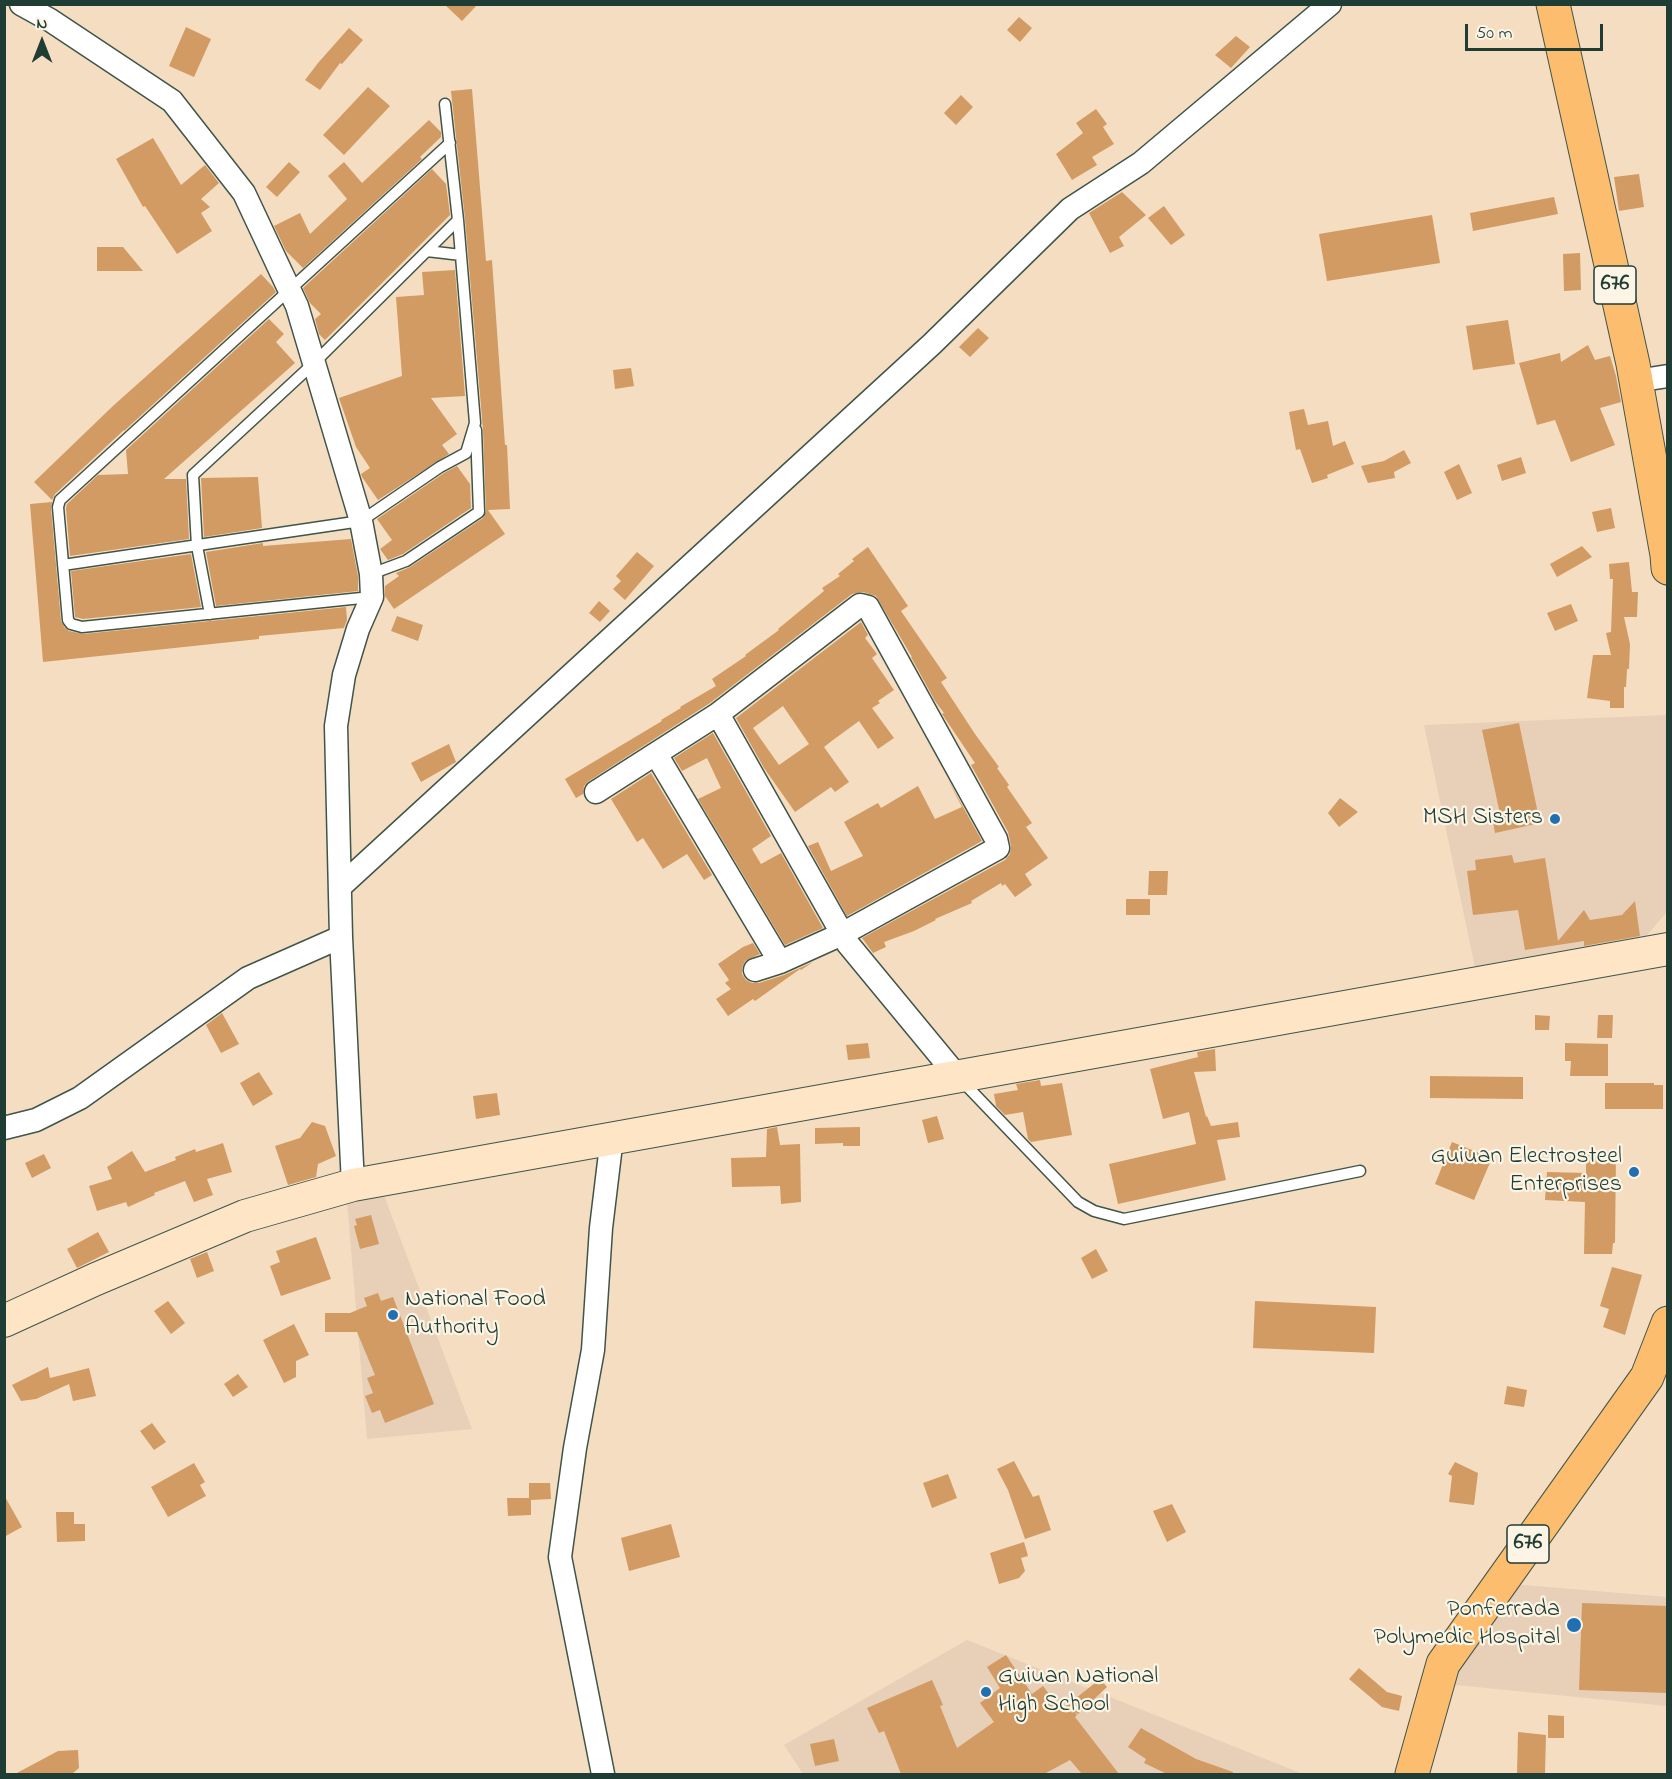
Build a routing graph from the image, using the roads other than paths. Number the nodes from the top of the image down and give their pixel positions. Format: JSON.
{"nodes":[{"id":1,"x":21,"y":4,"type":"edge"},
{"id":2,"x":1330,"y":4,"type":"edge"},
{"id":3,"x":1553,"y":4,"type":"edge"},
{"id":4,"x":445,"y":104,"type":"dead end"},
{"id":5,"x":450,"y":143,"type":"junction"},
{"id":6,"x":458,"y":220,"type":"junction"},
{"id":7,"x":427,"y":251,"type":"junction"},
{"id":8,"x":461,"y":255,"type":"junction"},
{"id":9,"x":289,"y":290,"type":"junction"},
{"id":10,"x":314,"y":363,"type":"junction"},
{"id":11,"x":1668,"y":376,"type":"edge"},
{"id":12,"x":1636,"y":381,"type":"junction"},
{"id":13,"x":475,"y":423,"type":"junction"},
{"id":14,"x":361,"y":521,"type":"junction"},
{"id":15,"x":197,"y":546,"type":"junction"},
{"id":16,"x":63,"y":565,"type":"junction"},
{"id":17,"x":1668,"y":568,"type":"edge"},
{"id":18,"x":371,"y":574,"type":"junction"},
{"id":19,"x":372,"y":597,"type":"junction"},
{"id":20,"x":210,"y":614,"type":"junction"},
{"id":21,"x":718,"y":714,"type":"junction"},
{"id":22,"x":656,"y":754,"type":"junction"},
{"id":23,"x":596,"y":792,"type":"dead end"},
{"id":24,"x":341,"y":886,"type":"junction"},
{"id":25,"x":842,"y":934,"type":"junction"},
{"id":26,"x":341,"y":937,"type":"junction"},
{"id":27,"x":1668,"y":949,"type":"edge"},
{"id":28,"x":780,"y":962,"type":"junction"},
{"id":29,"x":755,"y":970,"type":"dead end"},
{"id":30,"x":957,"y":1076,"type":"junction"},
{"id":31,"x":4,"y":1128,"type":"edge"},
{"id":32,"x":612,"y":1137,"type":"junction"},
{"id":33,"x":1360,"y":1171,"type":"dead end"},
{"id":34,"x":353,"y":1185,"type":"junction"},
{"id":35,"x":4,"y":1321,"type":"edge"},
{"id":36,"x":1668,"y":1323,"type":"edge"},
{"id":37,"x":603,"y":1774,"type":"edge"},
{"id":38,"x":1412,"y":1774,"type":"edge"}],
"edges":[{"from":1,"to":9,"type":"street"},
{"from":2,"to":24,"type":"street"},
{"from":3,"to":12,"type":"main road","number":"676"},
{"from":4,"to":5,"type":"lane"},
{"from":5,"to":6,"type":"lane"},
{"from":5,"to":9,"type":"lane"},
{"from":6,"to":7,"type":"lane"},
{"from":6,"to":8,"type":"lane"},
{"from":7,"to":8,"type":"lane"},
{"from":7,"to":10,"type":"lane"},
{"from":8,"to":13,"type":"lane"},
{"from":9,"to":10,"type":"street"},
{"from":9,"to":16,"type":"lane"},
{"from":10,"to":14,"type":"street"},
{"from":10,"to":15,"type":"lane"},
{"from":11,"to":12,"type":"street"},
{"from":12,"to":17,"type":"main road","number":"676"},
{"from":13,"to":14,"type":"lane"},
{"from":13,"to":18,"type":"lane"},
{"from":14,"to":15,"type":"lane"},
{"from":14,"to":18,"type":"street"},
{"from":15,"to":16,"type":"lane"},
{"from":15,"to":20,"type":"lane"},
{"from":16,"to":20,"type":"lane"},
{"from":18,"to":19,"type":"street"},
{"from":19,"to":20,"type":"lane"},
{"from":19,"to":24,"type":"street"},
{"from":21,"to":22,"type":"street"},
{"from":21,"to":25,"type":"street"},
{"from":21,"to":25,"type":"street"},
{"from":22,"to":23,"type":"street"},
{"from":22,"to":28,"type":"street"},
{"from":24,"to":26,"type":"street"},
{"from":25,"to":28,"type":"street"},
{"from":25,"to":30,"type":"street"},
{"from":26,"to":31,"type":"street"},
{"from":26,"to":34,"type":"street"},
{"from":27,"to":30,"type":"street"},
{"from":28,"to":29,"type":"street"},
{"from":30,"to":32,"type":"street"},
{"from":30,"to":33,"type":"lane"},
{"from":32,"to":34,"type":"street"},
{"from":32,"to":37,"type":"street"},
{"from":34,"to":35,"type":"street"},
{"from":36,"to":38,"type":"main road","number":"676"}]}
